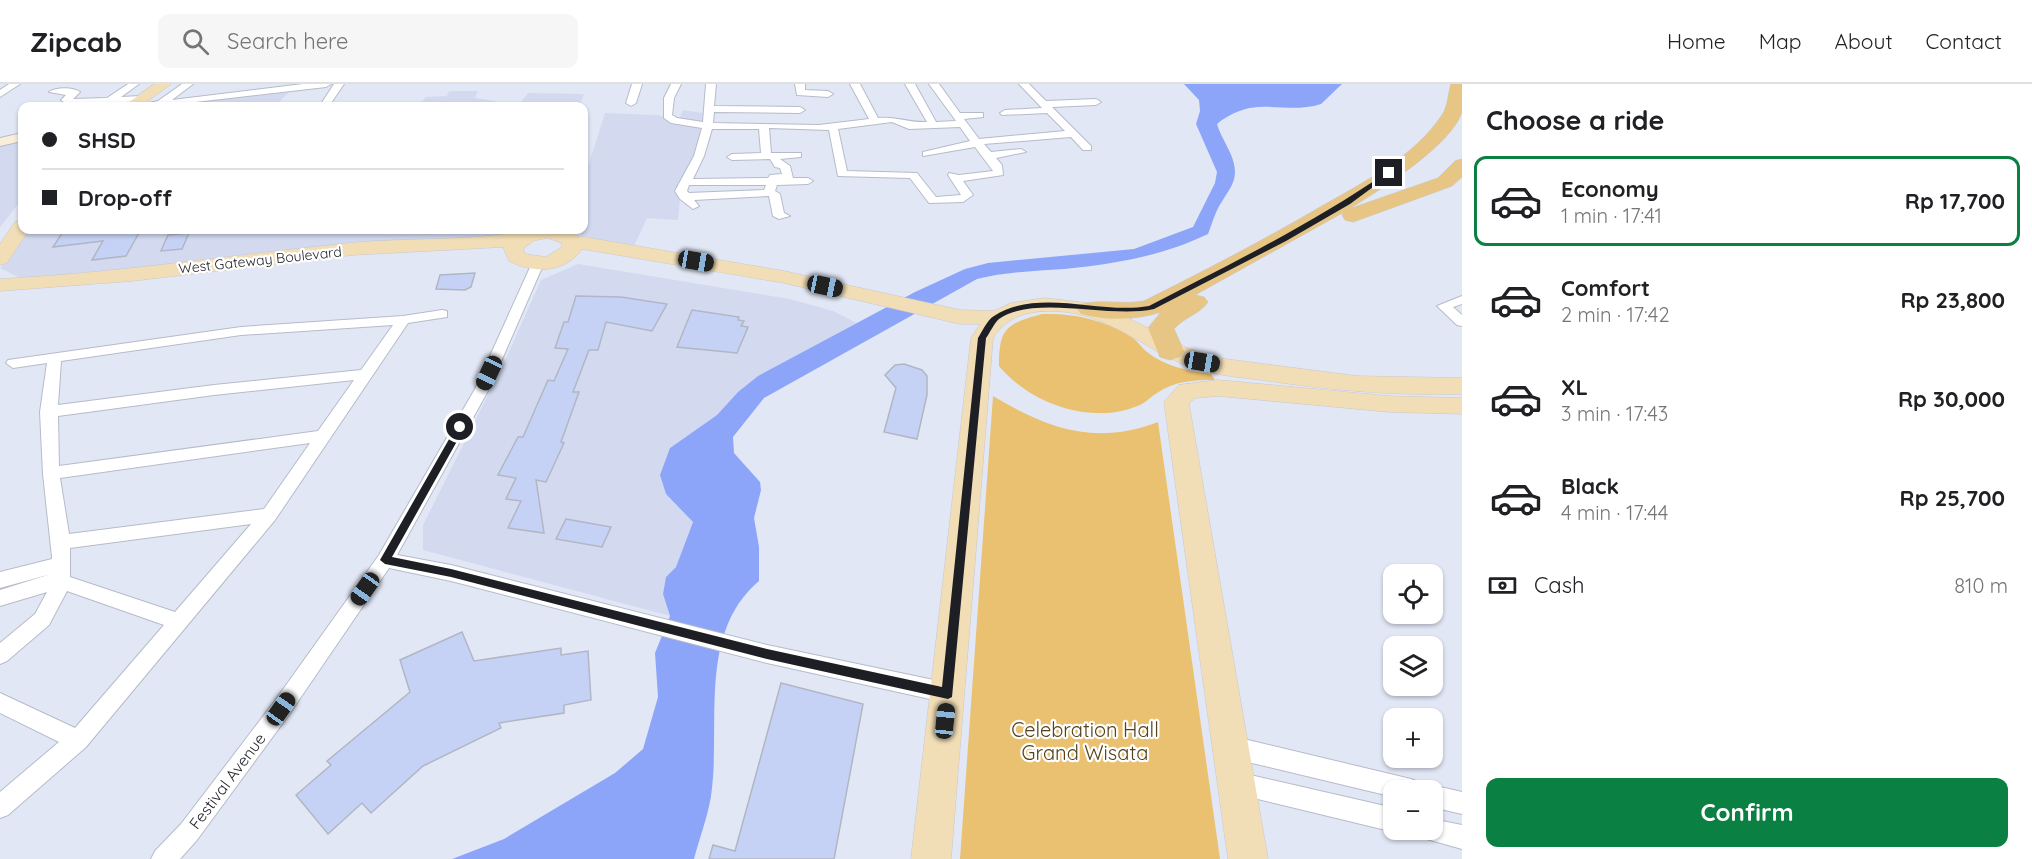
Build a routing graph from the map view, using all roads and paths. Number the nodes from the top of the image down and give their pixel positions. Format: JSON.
{"nodes":[{"id":1,"x":15,"y":84,"type":"edge"},
{"id":2,"x":134,"y":84,"type":"edge"},
{"id":3,"x":164,"y":84,"type":"edge"},
{"id":4,"x":174,"y":84,"type":"edge"},
{"id":5,"x":189,"y":84,"type":"edge"},
{"id":6,"x":326,"y":84,"type":"edge"},
{"id":7,"x":339,"y":84,"type":"edge"},
{"id":8,"x":637,"y":84,"type":"edge"},
{"id":9,"x":676,"y":84,"type":"edge"},
{"id":10,"x":711,"y":84,"type":"edge"},
{"id":11,"x":800,"y":84,"type":"edge"},
{"id":12,"x":855,"y":84,"type":"edge"},
{"id":13,"x":910,"y":84,"type":"edge"},
{"id":14,"x":934,"y":84,"type":"edge"},
{"id":15,"x":1024,"y":84,"type":"edge"},
{"id":16,"x":1460,"y":84,"type":"edge"},
{"id":17,"x":292,"y":86,"type":"edge"},
{"id":18,"x":54,"y":92,"type":"dead end"},
{"id":19,"x":0,"y":94,"type":"edge"},
{"id":20,"x":828,"y":94,"type":"dead end"},
{"id":21,"x":109,"y":100,"type":"junction"},
{"id":22,"x":121,"y":102,"type":"edge"},
{"id":23,"x":143,"y":102,"type":"edge"},
{"id":24,"x":145,"y":102,"type":"edge"},
{"id":25,"x":162,"y":102,"type":"edge"},
{"id":26,"x":174,"y":102,"type":"edge"},
{"id":27,"x":327,"y":102,"type":"edge"},
{"id":28,"x":1096,"y":102,"type":"dead end"},
{"id":29,"x":631,"y":103,"type":"dead end"},
{"id":30,"x":934,"y":104,"type":"junction"},
{"id":31,"x":1047,"y":107,"type":"junction"},
{"id":32,"x":711,"y":109,"type":"junction"},
{"id":33,"x":801,"y":110,"type":"dead end"},
{"id":34,"x":1005,"y":113,"type":"dead end"},
{"id":35,"x":980,"y":115,"type":"dead end"},
{"id":36,"x":960,"y":120,"type":"junction"},
{"id":37,"x":875,"y":121,"type":"junction"},
{"id":38,"x":1462,"y":124,"type":"edge"},
{"id":39,"x":762,"y":125,"type":"junction"},
{"id":40,"x":933,"y":125,"type":"junction"},
{"id":41,"x":708,"y":126,"type":"junction"},
{"id":42,"x":833,"y":126,"type":"junction"},
{"id":43,"x":1071,"y":134,"type":"junction"},
{"id":44,"x":1410,"y":134,"type":"dead end"},
{"id":45,"x":18,"y":137,"type":"edge"},
{"id":46,"x":0,"y":142,"type":"edge"},
{"id":47,"x":977,"y":142,"type":"junction"},
{"id":48,"x":1087,"y":148,"type":"dead end"},
{"id":49,"x":1021,"y":152,"type":"dead end"},
{"id":50,"x":927,"y":154,"type":"dead end"},
{"id":51,"x":797,"y":155,"type":"dead end"},
{"id":52,"x":988,"y":156,"type":"junction"},
{"id":53,"x":732,"y":157,"type":"dead end"},
{"id":54,"x":770,"y":157,"type":"junction"},
{"id":55,"x":1462,"y":165,"type":"edge"},
{"id":56,"x":827,"y":174,"type":"dead end"},
{"id":57,"x":842,"y":174,"type":"junction"},
{"id":58,"x":684,"y":182,"type":"junction"},
{"id":59,"x":808,"y":182,"type":"dead end"},
{"id":60,"x":771,"y":188,"type":"junction"},
{"id":61,"x":684,"y":197,"type":"junction"},
{"id":62,"x":693,"y":206,"type":"dead end"},
{"id":63,"x":18,"y":212,"type":"edge"},
{"id":64,"x":1353,"y":215,"type":"junction"},
{"id":65,"x":784,"y":216,"type":"dead end"},
{"id":66,"x":1315,"y":220,"type":"junction"},
{"id":67,"x":18,"y":232,"type":"edge"},
{"id":68,"x":544,"y":234,"type":"edge"},
{"id":69,"x":563,"y":234,"type":"edge"},
{"id":70,"x":0,"y":236,"type":"edge"},
{"id":71,"x":518,"y":248,"type":"junction"},
{"id":72,"x":569,"y":248,"type":"junction"},
{"id":73,"x":0,"y":259,"type":"edge"},
{"id":74,"x":538,"y":264,"type":"junction"},
{"id":75,"x":224,"y":270,"type":"junction"},
{"id":76,"x":0,"y":285,"type":"edge"},
{"id":77,"x":1462,"y":300,"type":"edge"},
{"id":78,"x":0,"y":304,"type":"edge"},
{"id":79,"x":1090,"y":309,"type":"junction"},
{"id":80,"x":442,"y":314,"type":"dead end"},
{"id":81,"x":403,"y":320,"type":"junction"},
{"id":82,"x":1462,"y":322,"type":"edge"},
{"id":83,"x":989,"y":328,"type":"junction"},
{"id":84,"x":1170,"y":351,"type":"junction"},
{"id":85,"x":54,"y":360,"type":"junction"},
{"id":86,"x":13,"y":363,"type":"dead end"},
{"id":87,"x":367,"y":374,"type":"junction"},
{"id":88,"x":1462,"y":386,"type":"edge"},
{"id":89,"x":1462,"y":406,"type":"edge"},
{"id":90,"x":48,"y":412,"type":"junction"},
{"id":91,"x":323,"y":436,"type":"junction"},
{"id":92,"x":51,"y":473,"type":"junction"},
{"id":93,"x":269,"y":515,"type":"junction"},
{"id":94,"x":60,"y":542,"type":"junction"},
{"id":95,"x":385,"y":560,"type":"junction"},
{"id":96,"x":61,"y":573,"type":"junction"},
{"id":97,"x":0,"y":580,"type":"edge"},
{"id":98,"x":0,"y":598,"type":"edge"},
{"id":99,"x":179,"y":622,"type":"junction"},
{"id":100,"x":0,"y":655,"type":"edge"},
{"id":101,"x":948,"y":693,"type":"junction"},
{"id":102,"x":0,"y":703,"type":"edge"},
{"id":103,"x":78,"y":740,"type":"junction"},
{"id":104,"x":1231,"y":747,"type":"junction"},
{"id":105,"x":1237,"y":783,"type":"junction"},
{"id":106,"x":1383,"y":783,"type":"edge"},
{"id":107,"x":1443,"y":799,"type":"edge"},
{"id":108,"x":1462,"y":803,"type":"edge"},
{"id":109,"x":0,"y":807,"type":"edge"},
{"id":110,"x":1383,"y":817,"type":"edge"},
{"id":111,"x":1443,"y":833,"type":"edge"},
{"id":112,"x":1462,"y":837,"type":"edge"},
{"id":113,"x":163,"y":859,"type":"edge"},
{"id":114,"x":931,"y":859,"type":"edge"},
{"id":115,"x":1248,"y":859,"type":"edge"}],
"edges":[{"from":1,"to":19,"type":"street"},
{"from":2,"to":21,"type":"street"},
{"from":3,"to":23,"type":"main road"},
{"from":4,"to":24,"type":"main road"},
{"from":5,"to":25,"type":"street"},
{"from":6,"to":17,"type":"street"},
{"from":7,"to":27,"type":"street"},
{"from":8,"to":29,"type":"street"},
{"from":9,"to":41,"type":"street"},
{"from":10,"to":32,"type":"street"},
{"from":11,"to":20,"type":"street"},
{"from":12,"to":37,"type":"street"},
{"from":13,"to":30,"type":"street"},
{"from":14,"to":30,"type":"street"},
{"from":15,"to":31,"type":"street"},
{"from":16,"to":66,"type":"highway"},
{"from":17,"to":26,"type":"street"},
{"from":18,"to":21,"type":"street"},
{"from":21,"to":22,"type":"street"},
{"from":28,"to":31,"type":"street"},
{"from":30,"to":36,"type":"street"},
{"from":30,"to":40,"type":"street"},
{"from":31,"to":34,"type":"street"},
{"from":31,"to":43,"type":"street"},
{"from":32,"to":33,"type":"street"},
{"from":32,"to":41,"type":"street"},
{"from":35,"to":36,"type":"street"},
{"from":36,"to":40,"type":"street"},
{"from":36,"to":47,"type":"street"},
{"from":37,"to":40,"type":"street"},
{"from":37,"to":42,"type":"street"},
{"from":38,"to":64,"type":"highway"},
{"from":39,"to":41,"type":"street"},
{"from":39,"to":42,"type":"street"},
{"from":39,"to":54,"type":"street"},
{"from":41,"to":58,"type":"street"},
{"from":42,"to":57,"type":"street"},
{"from":43,"to":47,"type":"street"},
{"from":43,"to":48,"type":"street"},
{"from":44,"to":66,"type":"highway"},
{"from":45,"to":46,"type":"main road"},
{"from":47,"to":50,"type":"street"},
{"from":47,"to":52,"type":"street"},
{"from":49,"to":52,"type":"street"},
{"from":51,"to":54,"type":"street"},
{"from":52,"to":57,"type":"street"},
{"from":53,"to":54,"type":"street"},
{"from":54,"to":60,"type":"street"},
{"from":55,"to":64,"type":"highway"},
{"from":56,"to":57,"type":"street"},
{"from":58,"to":60,"type":"street"},
{"from":58,"to":61,"type":"street"},
{"from":59,"to":60,"type":"street"},
{"from":60,"to":61,"type":"street"},
{"from":60,"to":65,"type":"street"},
{"from":61,"to":62,"type":"street"},
{"from":63,"to":70,"type":"main road"},
{"from":64,"to":84,"type":"highway"},
{"from":66,"to":79,"type":"highway"},
{"from":67,"to":73,"type":"main road"},
{"from":68,"to":71,"type":"main road"},
{"from":69,"to":72,"type":"main road"},
{"from":71,"to":74,"type":"main road"},
{"from":71,"to":75,"type":"main road","name":"West Gateway Boulevard"},
{"from":72,"to":74,"type":"main road"},
{"from":72,"to":83,"type":"main road"},
{"from":74,"to":95,"type":"street","name":"Festival Avenue"},
{"from":75,"to":76,"type":"main road","name":"West Gateway Boulevard"},
{"from":75,"to":78,"type":"main road","name":"West Gateway Boulevard"},
{"from":77,"to":82,"type":"street"},
{"from":79,"to":83,"type":"main road"},
{"from":79,"to":84,"type":"main road"},
{"from":80,"to":81,"type":"street"},
{"from":81,"to":85,"type":"street"},
{"from":81,"to":87,"type":"street"},
{"from":83,"to":101,"type":"main road"},
{"from":84,"to":88,"type":"main road"},
{"from":85,"to":86,"type":"street"},
{"from":85,"to":90,"type":"street"},
{"from":87,"to":90,"type":"street"},
{"from":87,"to":91,"type":"street"},
{"from":89,"to":104,"type":"main road"},
{"from":90,"to":92,"type":"street"},
{"from":91,"to":92,"type":"street"},
{"from":91,"to":93,"type":"street"},
{"from":92,"to":94,"type":"street"},
{"from":93,"to":94,"type":"street"},
{"from":93,"to":99,"type":"street"},
{"from":94,"to":96,"type":"street"},
{"from":95,"to":101,"type":"street"},
{"from":95,"to":113,"type":"street","name":"Festival Avenue"},
{"from":96,"to":97,"type":"street"},
{"from":96,"to":98,"type":"street"},
{"from":96,"to":99,"type":"street"},
{"from":96,"to":100,"type":"street"},
{"from":99,"to":103,"type":"street"},
{"from":101,"to":114,"type":"main road"},
{"from":102,"to":103,"type":"street"},
{"from":103,"to":109,"type":"street"},
{"from":104,"to":105,"type":"main road"},
{"from":104,"to":106,"type":"street"},
{"from":105,"to":110,"type":"street"},
{"from":105,"to":115,"type":"main road"},
{"from":107,"to":108,"type":"street"},
{"from":111,"to":112,"type":"street"}]}
